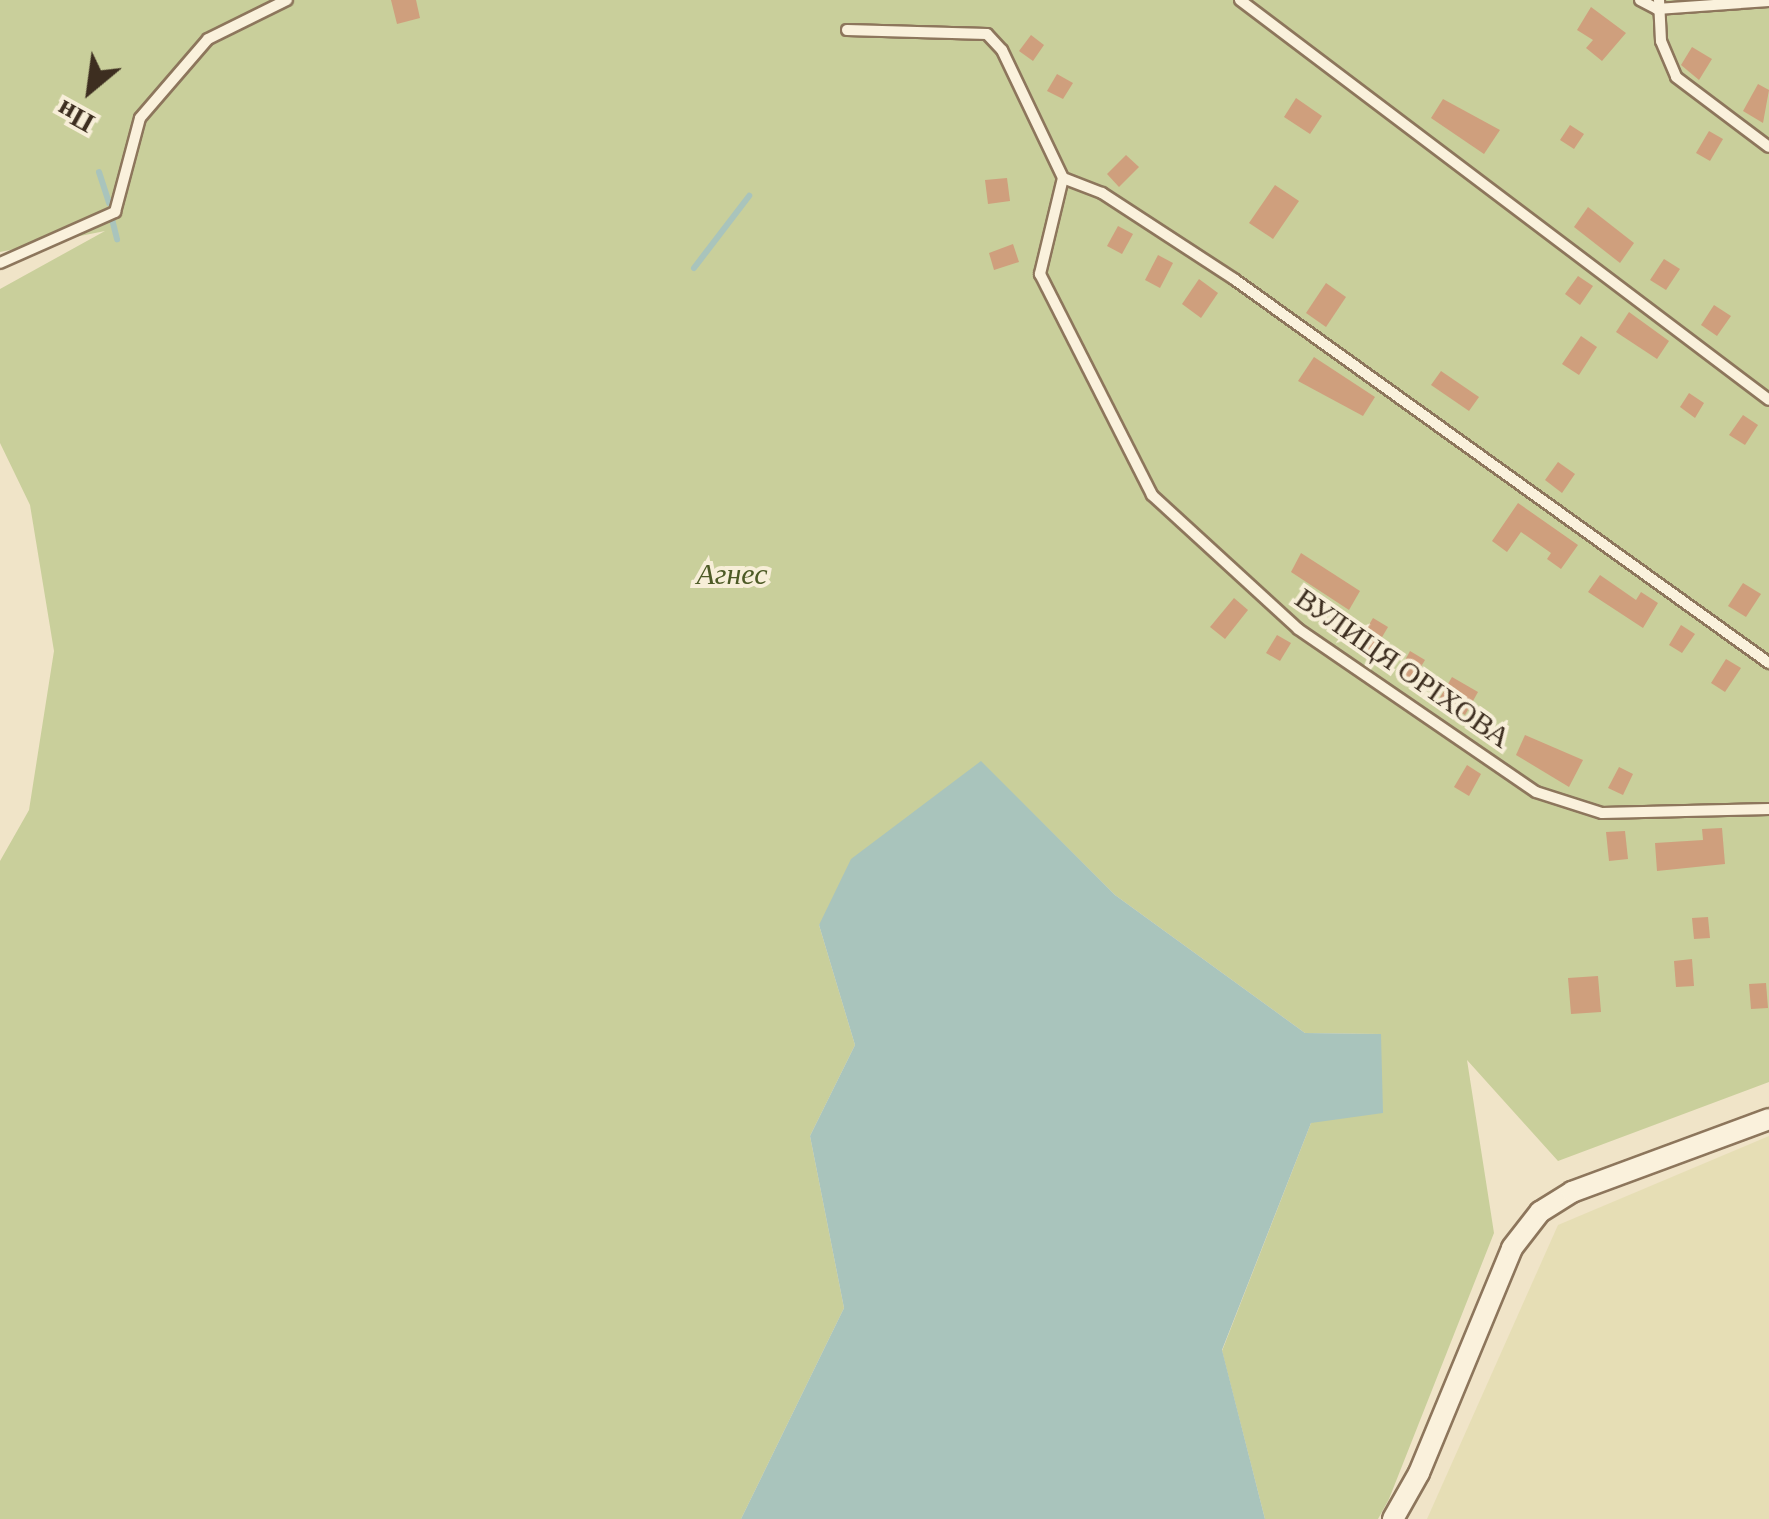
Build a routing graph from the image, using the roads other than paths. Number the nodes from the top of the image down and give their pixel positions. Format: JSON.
{"nodes":[{"id":1,"x":287,"y":0,"type":"edge"},
{"id":2,"x":1240,"y":0,"type":"edge"},
{"id":3,"x":1640,"y":0,"type":"edge"},
{"id":4,"x":1769,"y":0,"type":"edge"},
{"id":5,"x":1658,"y":4,"type":"edge"},
{"id":6,"x":847,"y":30,"type":"dead end"},
{"id":7,"x":1769,"y":147,"type":"edge"},
{"id":8,"x":1063,"y":178,"type":"junction"},
{"id":9,"x":0,"y":263,"type":"edge"},
{"id":10,"x":1769,"y":400,"type":"edge"},
{"id":11,"x":1769,"y":663,"type":"edge"},
{"id":12,"x":1769,"y":809,"type":"edge"},
{"id":13,"x":1769,"y":1120,"type":"edge"},
{"id":14,"x":1394,"y":1519,"type":"edge"}],
"edges":[{"from":1,"to":9,"type":"lane"},
{"from":2,"to":10,"type":"lane"},
{"from":3,"to":5,"type":"lane"},
{"from":4,"to":5,"type":"lane"},
{"from":5,"to":7,"type":"lane"},
{"from":6,"to":8,"type":"lane"},
{"from":8,"to":11,"type":"lane"},
{"from":8,"to":12,"type":"lane","name":"ВУЛИЦЯ ОРІХОВА"},
{"from":13,"to":14,"type":"street"}]}
